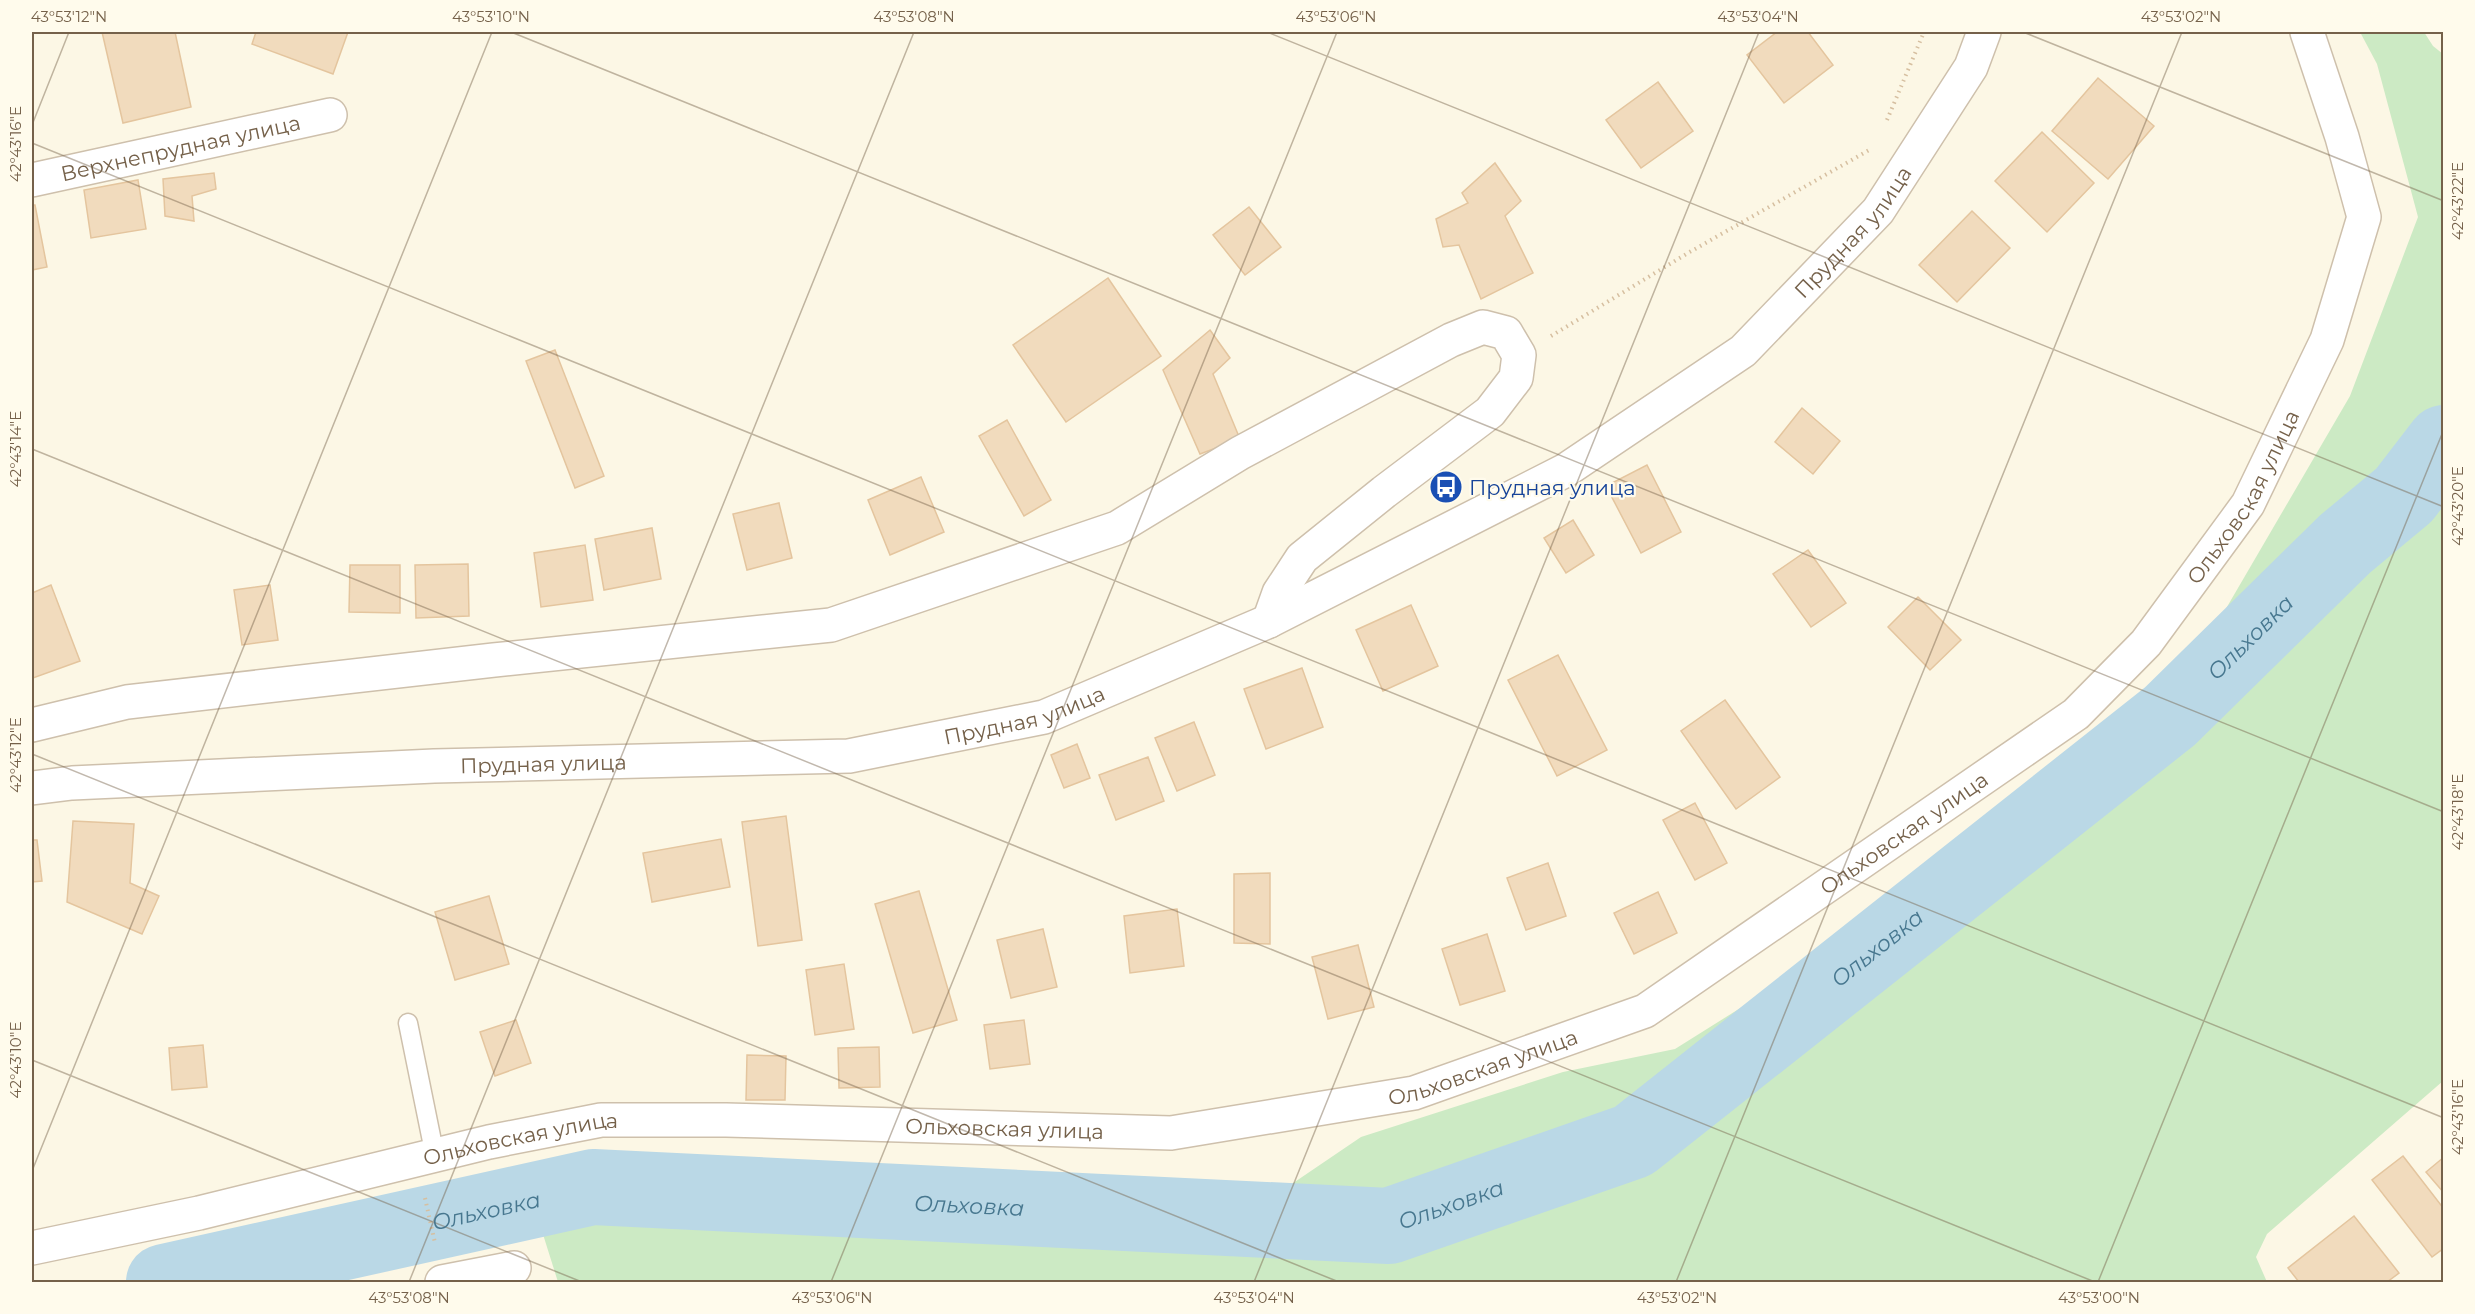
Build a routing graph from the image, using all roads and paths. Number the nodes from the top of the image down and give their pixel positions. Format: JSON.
{"nodes":[{"id":1,"x":1924,"y":32,"type":"edge"},
{"id":2,"x":1984,"y":32,"type":"edge"},
{"id":3,"x":2307,"y":32,"type":"edge"},
{"id":4,"x":330,"y":115,"type":"dead end"},
{"id":5,"x":1885,"y":125,"type":"dead end"},
{"id":6,"x":1877,"y":146,"type":"dead end"},
{"id":7,"x":32,"y":180,"type":"edge"},
{"id":8,"x":1519,"y":355,"type":"junction"},
{"id":9,"x":1269,"y":621,"type":"junction"},
{"id":10,"x":32,"y":725,"type":"edge"},
{"id":11,"x":32,"y":788,"type":"edge"},
{"id":12,"x":408,"y":1023,"type":"dead end"},
{"id":13,"x":426,"y":1158,"type":"junction"},
{"id":14,"x":32,"y":1248,"type":"edge"},
{"id":15,"x":514,"y":1268,"type":"dead end"},
{"id":16,"x":442,"y":1282,"type":"edge"}],
"edges":[{"from":1,"to":5,"type":"path"},
{"from":2,"to":9,"type":"street","name":"Прудная улица"},
{"from":3,"to":13,"type":"street","name":"Ольховская улица"},
{"from":4,"to":7,"type":"street","name":"Верхнепрудная улица"},
{"from":6,"to":8,"type":"path"},
{"from":8,"to":9,"type":"street"},
{"from":8,"to":10,"type":"street"},
{"from":9,"to":11,"type":"street","name":"Прудная улица"},
{"from":12,"to":13,"type":"lane"},
{"from":13,"to":14,"type":"street","name":"Ольховская улица"},
{"from":13,"to":16,"type":"path"},
{"from":15,"to":16,"type":"street"}]}
